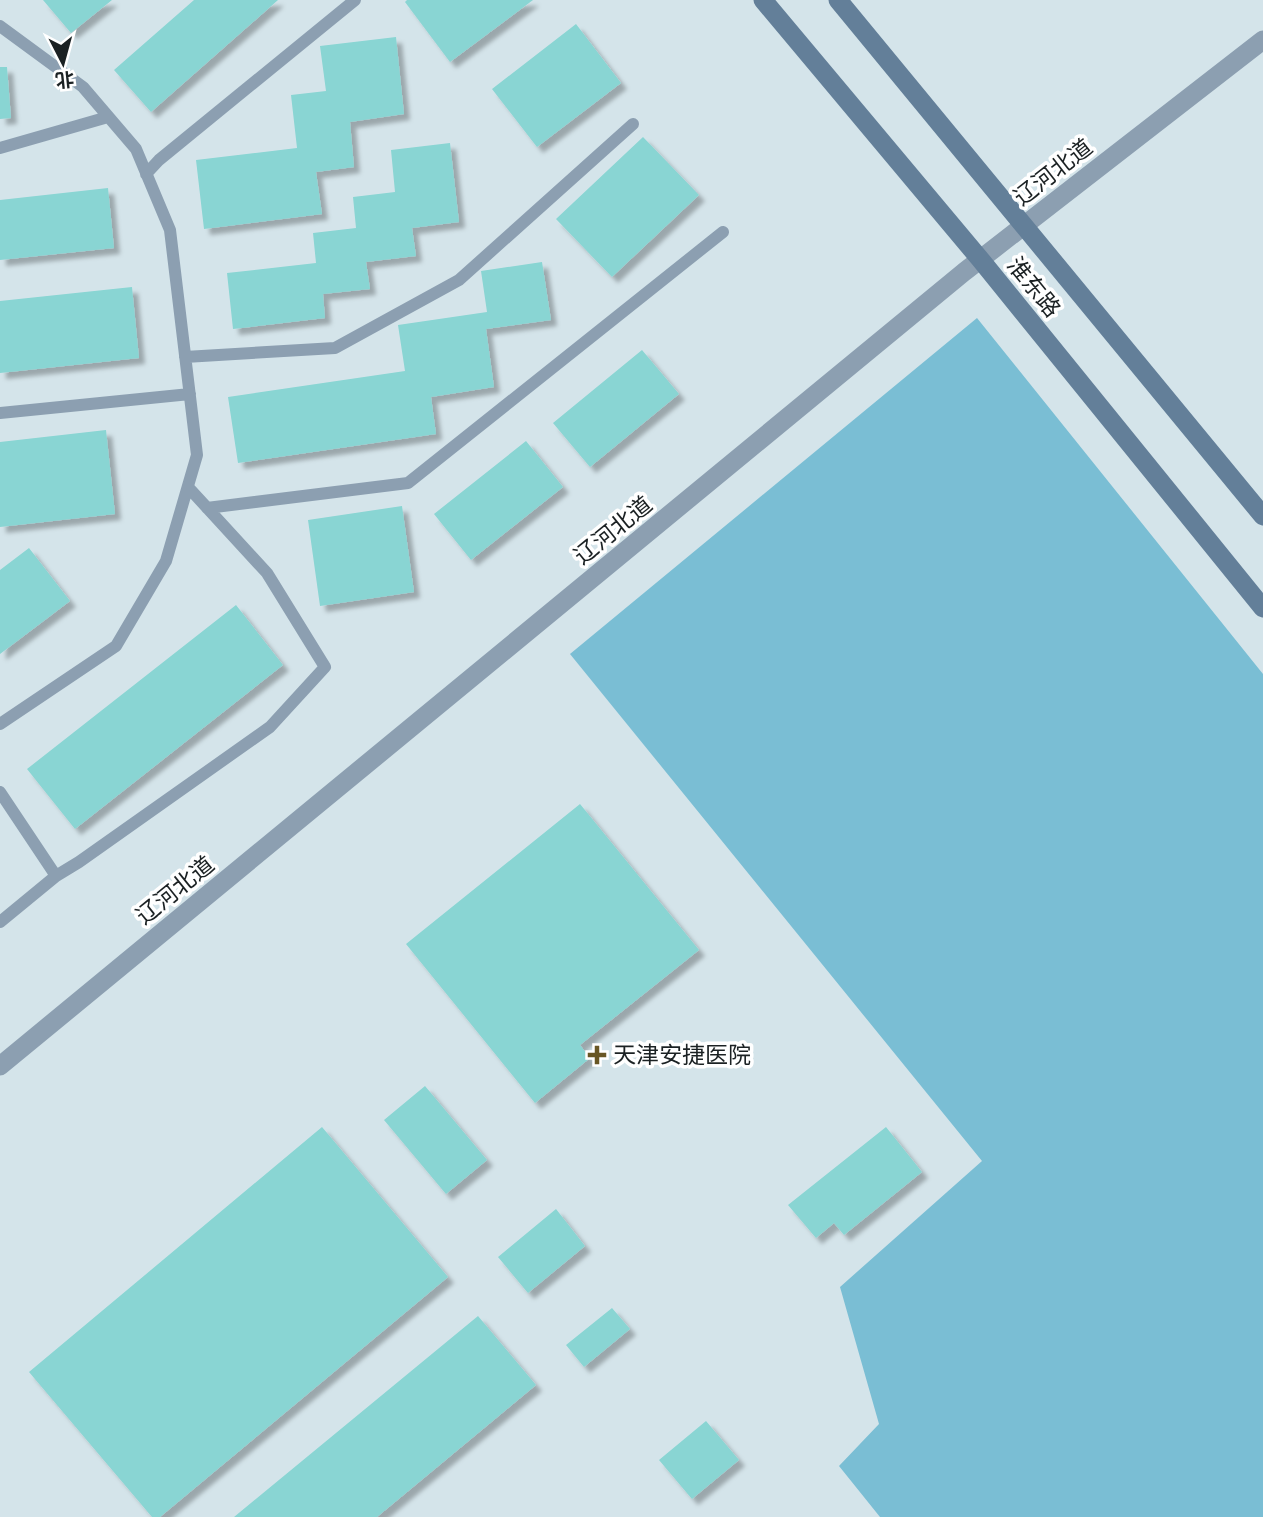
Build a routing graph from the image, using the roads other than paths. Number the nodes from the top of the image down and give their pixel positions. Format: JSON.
{"nodes":[{"id":1,"x":355,"y":0,"type":"edge"},
{"id":2,"x":763,"y":0,"type":"edge"},
{"id":3,"x":838,"y":0,"type":"edge"},
{"id":4,"x":0,"y":26,"type":"edge"},
{"id":5,"x":1263,"y":40,"type":"edge"},
{"id":6,"x":108,"y":117,"type":"junction"},
{"id":7,"x":633,"y":124,"type":"dead end"},
{"id":8,"x":0,"y":148,"type":"edge"},
{"id":9,"x":146,"y":174,"type":"junction"},
{"id":10,"x":1025,"y":225,"type":"junction"},
{"id":11,"x":723,"y":232,"type":"dead end"},
{"id":12,"x":980,"y":259,"type":"junction"},
{"id":13,"x":185,"y":357,"type":"junction"},
{"id":14,"x":190,"y":394,"type":"junction"},
{"id":15,"x":0,"y":412,"type":"edge"},
{"id":16,"x":188,"y":487,"type":"junction"},
{"id":17,"x":207,"y":508,"type":"junction"},
{"id":18,"x":1263,"y":516,"type":"edge"},
{"id":19,"x":1263,"y":608,"type":"edge"},
{"id":20,"x":0,"y":723,"type":"edge"},
{"id":21,"x":0,"y":792,"type":"edge"},
{"id":22,"x":56,"y":876,"type":"junction"},
{"id":23,"x":0,"y":922,"type":"edge"},
{"id":24,"x":0,"y":1066,"type":"edge"}],
"edges":[{"from":1,"to":9,"type":"lane"},
{"from":2,"to":12,"type":"main road","name":"淮东路"},
{"from":3,"to":10,"type":"main road","name":"淮东路"},
{"from":4,"to":6,"type":"lane"},
{"from":5,"to":10,"type":"street","name":"辽河北道"},
{"from":6,"to":8,"type":"lane"},
{"from":6,"to":9,"type":"lane"},
{"from":7,"to":13,"type":"lane"},
{"from":9,"to":13,"type":"lane"},
{"from":10,"to":12,"type":"street","name":"辽河北道"},
{"from":10,"to":18,"type":"main road","name":"淮东路"},
{"from":11,"to":17,"type":"lane"},
{"from":12,"to":19,"type":"main road","name":"淮东路"},
{"from":12,"to":24,"type":"street","name":"辽河北道"},
{"from":13,"to":14,"type":"lane"},
{"from":14,"to":15,"type":"lane"},
{"from":14,"to":16,"type":"lane"},
{"from":16,"to":17,"type":"lane"},
{"from":16,"to":20,"type":"lane"},
{"from":17,"to":22,"type":"lane"},
{"from":21,"to":22,"type":"lane"},
{"from":22,"to":23,"type":"lane"}]}
